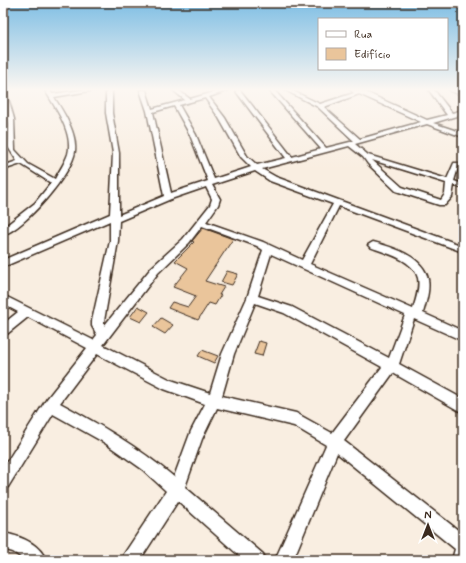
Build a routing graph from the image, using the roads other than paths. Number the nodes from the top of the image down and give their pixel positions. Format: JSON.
{"nodes":[{"id":1,"x":9,"y":116,"type":"edge"},
{"id":2,"x":61,"y":116,"type":"edge"},
{"id":3,"x":110,"y":116,"type":"edge"},
{"id":4,"x":151,"y":116,"type":"edge"},
{"id":5,"x":183,"y":116,"type":"edge"},
{"id":6,"x":221,"y":116,"type":"edge"},
{"id":7,"x":257,"y":116,"type":"edge"},
{"id":8,"x":295,"y":116,"type":"edge"},
{"id":9,"x":330,"y":116,"type":"edge"},
{"id":10,"x":412,"y":116,"type":"edge"},
{"id":11,"x":446,"y":116,"type":"edge"},
{"id":12,"x":426,"y":122,"type":"junction"},
{"id":13,"x":463,"y":135,"type":"edge"},
{"id":14,"x":11,"y":138,"type":"junction"},
{"id":15,"x":3,"y":141,"type":"edge"},
{"id":16,"x":354,"y":142,"type":"junction"},
{"id":17,"x":325,"y":150,"type":"junction"},
{"id":18,"x":366,"y":156,"type":"junction"},
{"id":19,"x":290,"y":158,"type":"junction"},
{"id":20,"x":21,"y":162,"type":"junction"},
{"id":21,"x":456,"y":164,"type":"dead end"},
{"id":22,"x":3,"y":168,"type":"edge"},
{"id":23,"x":256,"y":168,"type":"junction"},
{"id":24,"x":450,"y":182,"type":"junction"},
{"id":25,"x":56,"y":183,"type":"junction"},
{"id":26,"x":210,"y":184,"type":"junction"},
{"id":27,"x":463,"y":186,"type":"edge"},
{"id":28,"x":168,"y":197,"type":"junction"},
{"id":29,"x":337,"y":203,"type":"junction"},
{"id":30,"x":114,"y":218,"type":"junction"},
{"id":31,"x":201,"y":222,"type":"junction"},
{"id":32,"x":3,"y":232,"type":"edge"},
{"id":33,"x":373,"y":245,"type":"dead end"},
{"id":34,"x":268,"y":249,"type":"junction"},
{"id":35,"x":463,"y":249,"type":"edge"},
{"id":36,"x":3,"y":264,"type":"edge"},
{"id":37,"x":304,"y":265,"type":"junction"},
{"id":38,"x":252,"y":298,"type":"junction"},
{"id":39,"x":3,"y":299,"type":"edge"},
{"id":40,"x":26,"y":312,"type":"junction"},
{"id":41,"x":414,"y":314,"type":"junction"},
{"id":42,"x":3,"y":330,"type":"edge"},
{"id":43,"x":463,"y":336,"type":"edge"},
{"id":44,"x":99,"y":341,"type":"junction"},
{"id":45,"x":392,"y":365,"type":"junction"},
{"id":46,"x":214,"y":401,"type":"junction"},
{"id":47,"x":51,"y":405,"type":"junction"},
{"id":48,"x":463,"y":406,"type":"edge"},
{"id":49,"x":334,"y":442,"type":"junction"},
{"id":50,"x":3,"y":482,"type":"edge"},
{"id":51,"x":177,"y":489,"type":"junction"},
{"id":52,"x":3,"y":541,"type":"edge"},
{"id":53,"x":463,"y":545,"type":"edge"},
{"id":54,"x":463,"y":550,"type":"edge"},
{"id":55,"x":37,"y":560,"type":"edge"},
{"id":56,"x":130,"y":560,"type":"edge"},
{"id":57,"x":257,"y":560,"type":"edge"},
{"id":58,"x":284,"y":560,"type":"edge"},
{"id":59,"x":460,"y":560,"type":"edge"}],
"edges":[{"from":1,"to":14,"type":"street"},
{"from":2,"to":25,"type":"street"},
{"from":3,"to":30,"type":"street"},
{"from":4,"to":28,"type":"street"},
{"from":5,"to":26,"type":"street"},
{"from":6,"to":23,"type":"street"},
{"from":7,"to":19,"type":"street"},
{"from":8,"to":17,"type":"street"},
{"from":9,"to":16,"type":"street"},
{"from":10,"to":12,"type":"street"},
{"from":11,"to":12,"type":"street"},
{"from":12,"to":13,"type":"street"},
{"from":12,"to":16,"type":"street"},
{"from":14,"to":15,"type":"street"},
{"from":14,"to":20,"type":"street"},
{"from":16,"to":17,"type":"street"},
{"from":16,"to":18,"type":"street"},
{"from":17,"to":19,"type":"street"},
{"from":18,"to":24,"type":"street"},
{"from":18,"to":24,"type":"street"},
{"from":19,"to":23,"type":"street"},
{"from":20,"to":22,"type":"street"},
{"from":20,"to":25,"type":"street"},
{"from":21,"to":24,"type":"street"},
{"from":23,"to":26,"type":"street"},
{"from":23,"to":29,"type":"street"},
{"from":24,"to":27,"type":"street"},
{"from":25,"to":32,"type":"street"},
{"from":26,"to":28,"type":"street"},
{"from":26,"to":31,"type":"street"},
{"from":28,"to":30,"type":"street"},
{"from":29,"to":35,"type":"street"},
{"from":29,"to":37,"type":"street"},
{"from":30,"to":36,"type":"street"},
{"from":30,"to":44,"type":"street"},
{"from":31,"to":34,"type":"street"},
{"from":31,"to":44,"type":"street"},
{"from":33,"to":41,"type":"street"},
{"from":34,"to":37,"type":"street"},
{"from":34,"to":38,"type":"street"},
{"from":37,"to":41,"type":"street"},
{"from":38,"to":45,"type":"street"},
{"from":38,"to":46,"type":"street"},
{"from":39,"to":40,"type":"street"},
{"from":40,"to":42,"type":"street"},
{"from":40,"to":44,"type":"street"},
{"from":41,"to":43,"type":"street"},
{"from":41,"to":45,"type":"street"},
{"from":44,"to":46,"type":"street"},
{"from":44,"to":47,"type":"street"},
{"from":45,"to":48,"type":"street"},
{"from":45,"to":49,"type":"street"},
{"from":46,"to":49,"type":"street"},
{"from":46,"to":51,"type":"street"},
{"from":47,"to":50,"type":"street"},
{"from":47,"to":51,"type":"street"},
{"from":49,"to":53,"type":"street"},
{"from":49,"to":58,"type":"street"},
{"from":51,"to":56,"type":"street"},
{"from":51,"to":57,"type":"street"},
{"from":52,"to":55,"type":"street"},
{"from":54,"to":59,"type":"street"}]}
